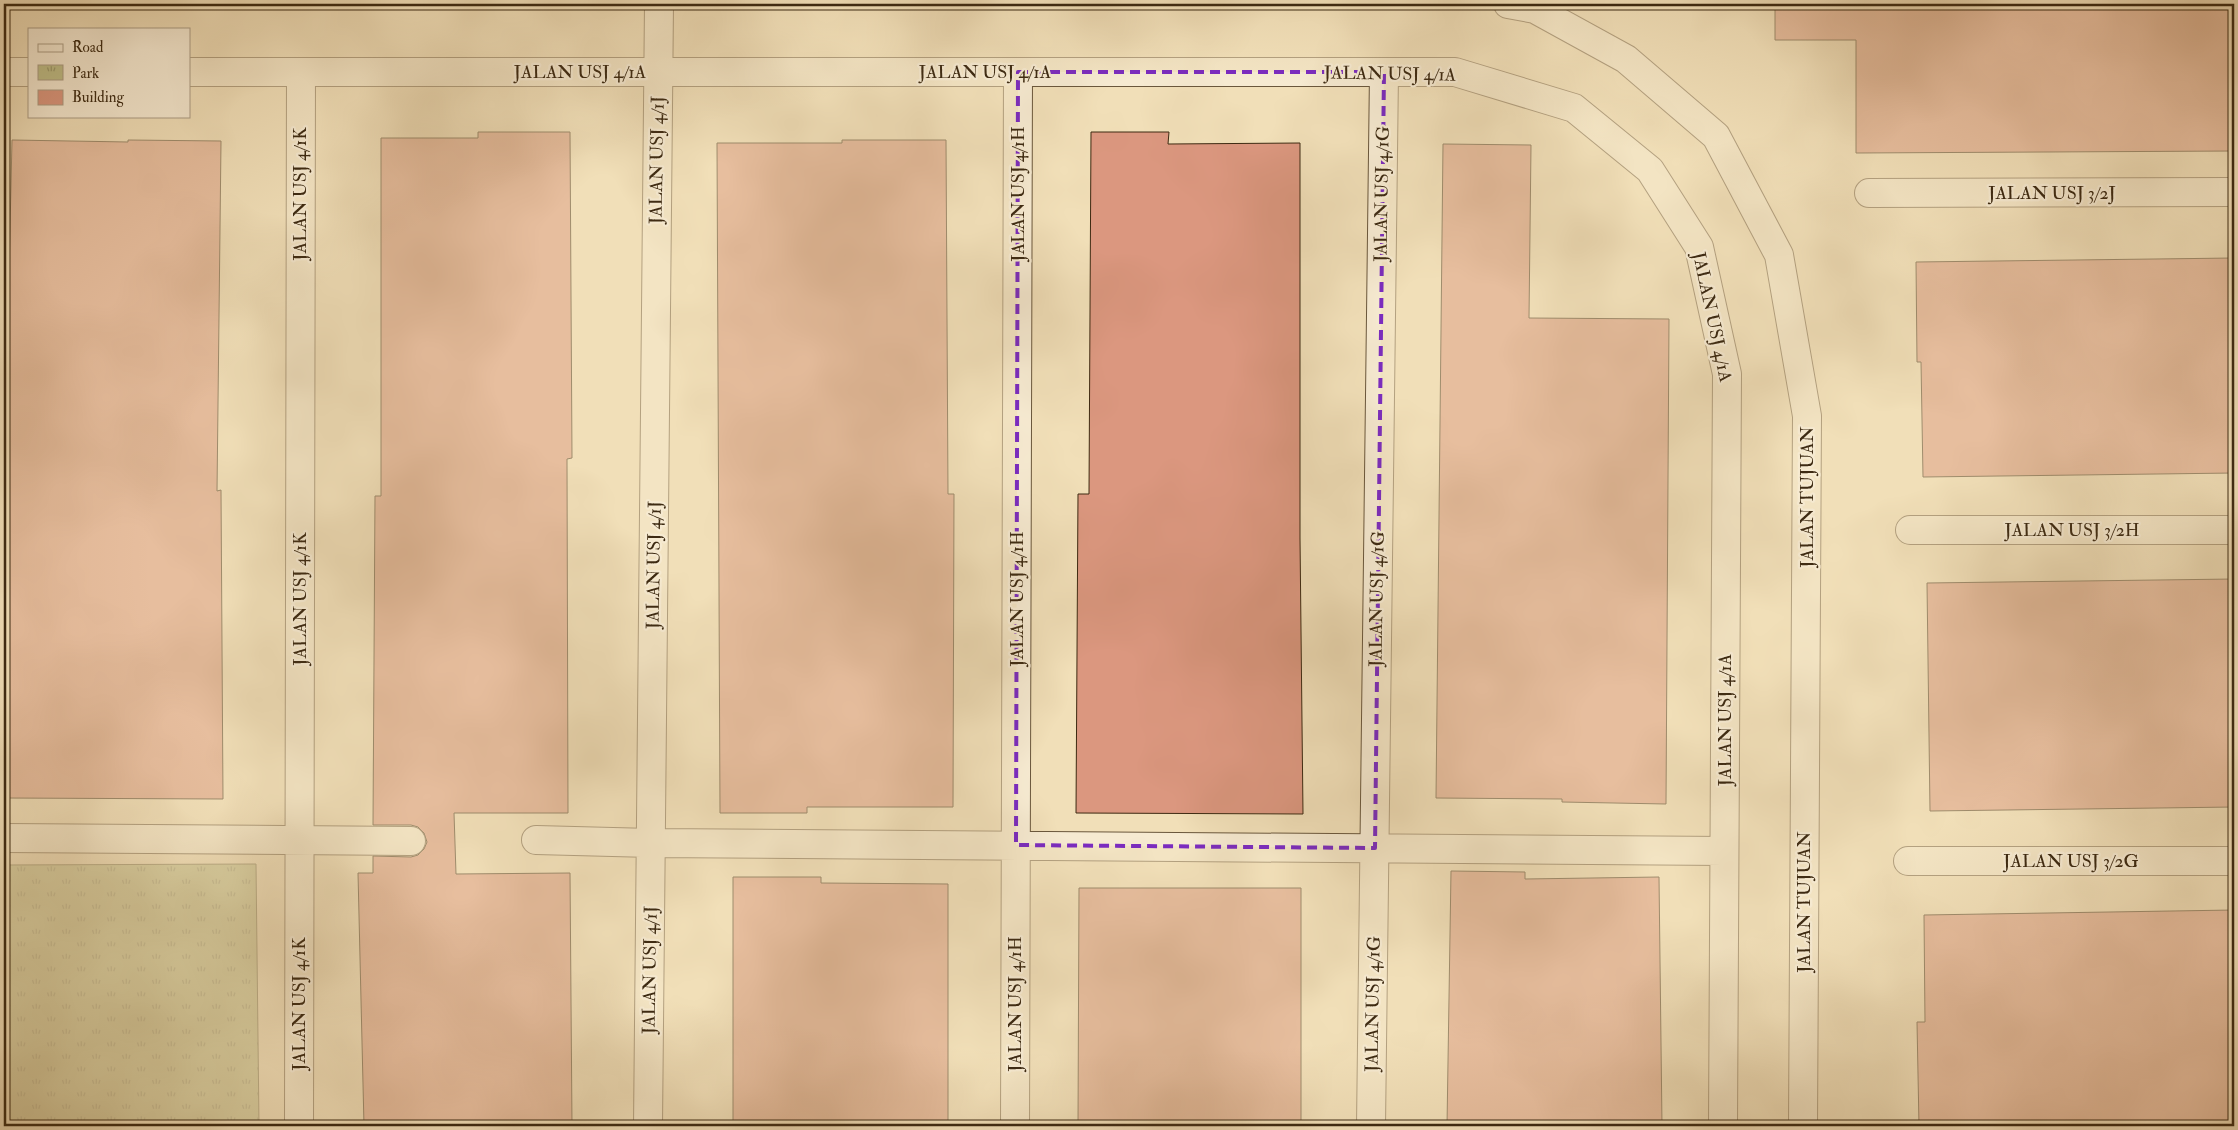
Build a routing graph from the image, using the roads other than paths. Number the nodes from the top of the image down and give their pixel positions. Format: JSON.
{"nodes":[{"id":1,"x":659,"y":4,"type":"edge"},
{"id":2,"x":1508,"y":4,"type":"edge"},
{"id":3,"x":4,"y":72,"type":"edge"},
{"id":4,"x":28,"y":72,"type":"edge"},
{"id":5,"x":190,"y":72,"type":"edge"},
{"id":6,"x":301,"y":72,"type":"junction"},
{"id":7,"x":658,"y":72,"type":"junction"},
{"id":8,"x":1018,"y":72,"type":"junction"},
{"id":9,"x":1384,"y":72,"type":"junction"},
{"id":10,"x":2234,"y":192,"type":"edge"},
{"id":11,"x":1869,"y":193,"type":"dead end"},
{"id":12,"x":1910,"y":530,"type":"dead end"},
{"id":13,"x":2234,"y":530,"type":"edge"},
{"id":14,"x":4,"y":838,"type":"edge"},
{"id":15,"x":299,"y":840,"type":"junction"},
{"id":16,"x":536,"y":840,"type":"dead end"},
{"id":17,"x":411,"y":841,"type":"dead end"},
{"id":18,"x":651,"y":843,"type":"junction"},
{"id":19,"x":1016,"y":845,"type":"junction"},
{"id":20,"x":1375,"y":848,"type":"junction"},
{"id":21,"x":1724,"y":851,"type":"junction"},
{"id":22,"x":1908,"y":861,"type":"dead end"},
{"id":23,"x":2234,"y":861,"type":"edge"},
{"id":24,"x":299,"y":1126,"type":"edge"},
{"id":25,"x":648,"y":1126,"type":"edge"},
{"id":26,"x":1015,"y":1126,"type":"edge"},
{"id":27,"x":1371,"y":1126,"type":"edge"},
{"id":28,"x":1723,"y":1126,"type":"edge"},
{"id":29,"x":1803,"y":1126,"type":"edge"}],
"edges":[{"from":1,"to":7,"type":"street","name":"JALAN USJ 4/1J"},
{"from":2,"to":29,"type":"street","name":"JALAN TUJUAN"},
{"from":3,"to":4,"type":"street"},
{"from":5,"to":6,"type":"street","name":"JALAN USJ 4/1A"},
{"from":6,"to":7,"type":"street","name":"JALAN USJ 4/1A"},
{"from":6,"to":15,"type":"street","name":"JALAN USJ 4/1K"},
{"from":7,"to":8,"type":"street","name":"JALAN USJ 4/1A"},
{"from":7,"to":18,"type":"street","name":"JALAN USJ 4/1J"},
{"from":8,"to":9,"type":"street","name":"JALAN USJ 4/1A"},
{"from":8,"to":19,"type":"street","name":"JALAN USJ 4/1H"},
{"from":9,"to":20,"type":"street","name":"JALAN USJ 4/1G"},
{"from":9,"to":21,"type":"street","name":"JALAN USJ 4/1A"},
{"from":10,"to":11,"type":"street","name":"JALAN USJ 3/2J"},
{"from":12,"to":13,"type":"street","name":"JALAN USJ 3/2H"},
{"from":14,"to":15,"type":"street"},
{"from":15,"to":17,"type":"street"},
{"from":15,"to":24,"type":"street","name":"JALAN USJ 4/1K"},
{"from":16,"to":18,"type":"street"},
{"from":18,"to":19,"type":"street"},
{"from":18,"to":25,"type":"street","name":"JALAN USJ 4/1J"},
{"from":19,"to":20,"type":"street"},
{"from":19,"to":26,"type":"street","name":"JALAN USJ 4/1H"},
{"from":20,"to":21,"type":"street"},
{"from":20,"to":27,"type":"street","name":"JALAN USJ 4/1G"},
{"from":21,"to":28,"type":"street","name":"JALAN USJ 4/1A"},
{"from":22,"to":23,"type":"street","name":"JALAN USJ 3/2G"}]}
